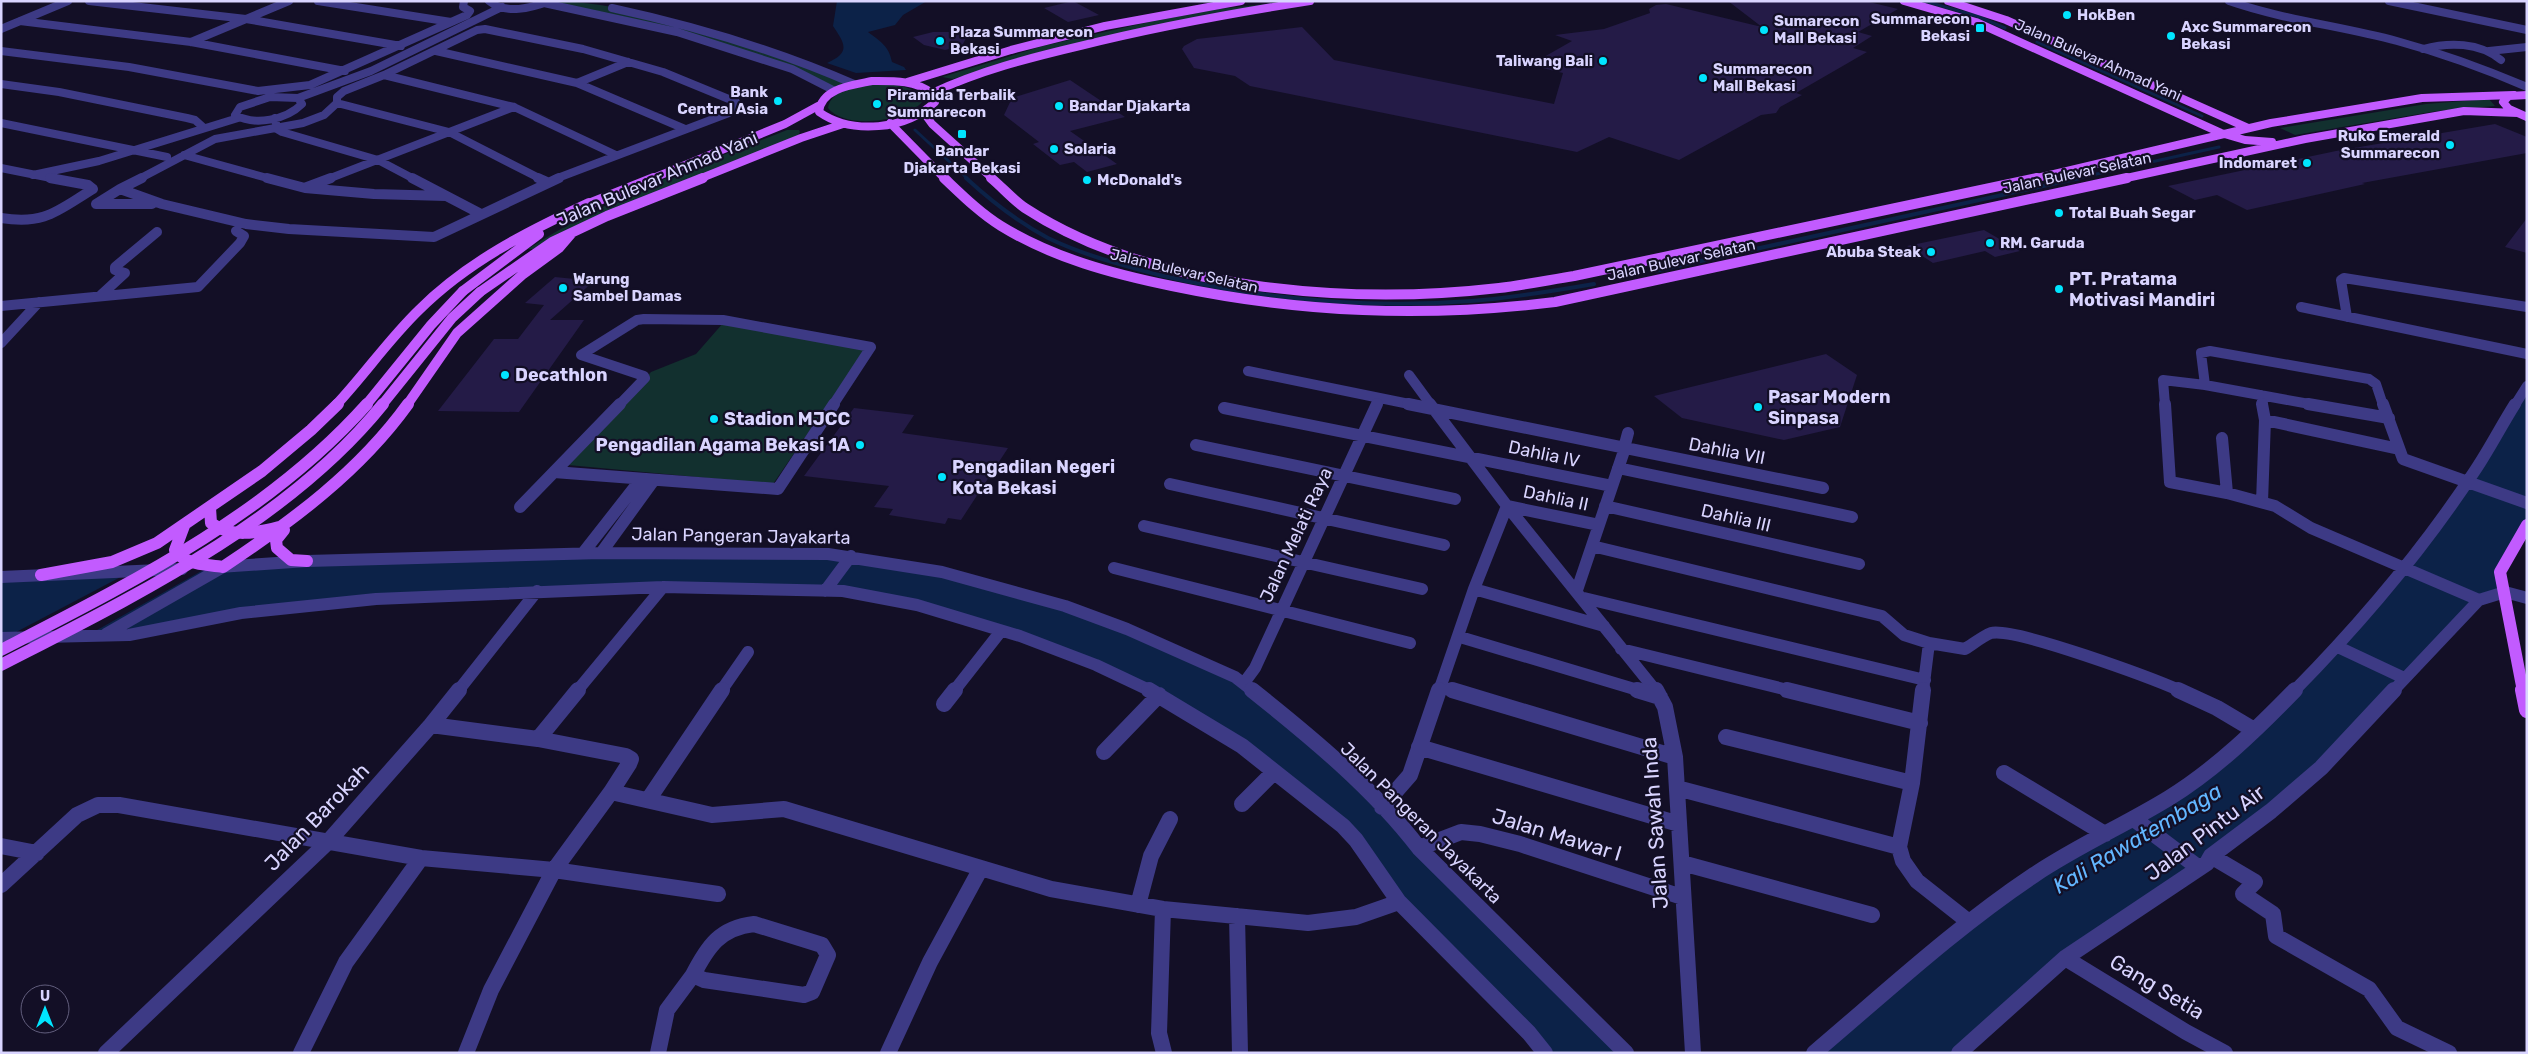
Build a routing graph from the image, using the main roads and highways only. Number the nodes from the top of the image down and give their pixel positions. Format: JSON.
{"nodes":[{"id":1,"x":1241,"y":1,"type":"edge"},
{"id":2,"x":1310,"y":1,"type":"edge"},
{"id":3,"x":1904,"y":1,"type":"edge"},
{"id":4,"x":1948,"y":1,"type":"edge"},
{"id":5,"x":941,"y":71,"type":"junction"},
{"id":6,"x":957,"y":81,"type":"junction"},
{"id":7,"x":908,"y":82,"type":"junction"},
{"id":8,"x":932,"y":93,"type":"junction"},
{"id":9,"x":2527,"y":95,"type":"edge"},
{"id":10,"x":2484,"y":96,"type":"junction"},
{"id":11,"x":2514,"y":96,"type":"junction"},
{"id":12,"x":818,"y":106,"type":"junction"},
{"id":13,"x":2494,"y":111,"type":"junction"},
{"id":14,"x":924,"y":113,"type":"junction"},
{"id":15,"x":2522,"y":115,"type":"edge"},
{"id":16,"x":2229,"y":120,"type":"junction"},
{"id":17,"x":843,"y":124,"type":"junction"},
{"id":18,"x":890,"y":124,"type":"junction"},
{"id":19,"x":932,"y":124,"type":"junction"},
{"id":20,"x":2207,"y":127,"type":"junction"},
{"id":21,"x":2248,"y":128,"type":"junction"},
{"id":22,"x":774,"y":129,"type":"junction"},
{"id":23,"x":899,"y":132,"type":"junction"},
{"id":24,"x":2221,"y":133,"type":"junction"},
{"id":25,"x":801,"y":138,"type":"junction"},
{"id":26,"x":2194,"y":140,"type":"junction"},
{"id":27,"x":2284,"y":143,"type":"junction"},
{"id":28,"x":2231,"y":156,"type":"junction"},
{"id":29,"x":589,"y":203,"type":"junction"},
{"id":30,"x":571,"y":234,"type":"junction"},
{"id":31,"x":210,"y":508,"type":"junction"},
{"id":32,"x":288,"y":524,"type":"junction"},
{"id":33,"x":184,"y":526,"type":"junction"},
{"id":34,"x":2525,"y":532,"type":"edge"},
{"id":35,"x":307,"y":561,"type":"road end"},
{"id":36,"x":41,"y":575,"type":"road end"},
{"id":37,"x":1,"y":650,"type":"edge"},
{"id":38,"x":1,"y":665,"type":"edge"},
{"id":39,"x":2527,"y":710,"type":"edge"}],
"edges":[{"from":1,"to":5,"type":"main road"},
{"from":2,"to":6,"type":"main road"},
{"from":3,"to":20,"type":"main road","name":"Jalan Bulevar Ahmad Yani"},
{"from":4,"to":16,"type":"main road","name":"Jalan Bulevar Ahmad Yani"},
{"from":5,"to":6,"type":"main road"},
{"from":5,"to":7,"type":"main road"},
{"from":6,"to":8,"type":"main road"},
{"from":7,"to":8,"type":"main road"},
{"from":7,"to":12,"type":"main road","name":"Jalan Bulevar Ahmad Yani"},
{"from":8,"to":14,"type":"main road"},
{"from":9,"to":11,"type":"main road","name":"Jalan Bulevar Selatan"},
{"from":10,"to":11,"type":"main road","name":"Jalan Bulevar Selatan"},
{"from":10,"to":13,"type":"main road"},
{"from":10,"to":21,"type":"main road","name":"Jalan Bulevar Selatan"},
{"from":11,"to":15,"type":"main road"},
{"from":12,"to":17,"type":"main road"},
{"from":12,"to":22,"type":"main road","name":"Jalan Bulevar Ahmad Yani"},
{"from":13,"to":15,"type":"main road","name":"Jalan Bulevar Selatan"},
{"from":13,"to":27,"type":"main road","name":"Jalan Bulevar Selatan"},
{"from":14,"to":18,"type":"main road"},
{"from":14,"to":19,"type":"main road","name":"Jalan Bulevar Selatan"},
{"from":16,"to":20,"type":"main road"},
{"from":16,"to":21,"type":"main road","name":"Jalan Bulevar Ahmad Yani"},
{"from":17,"to":18,"type":"main road"},
{"from":17,"to":25,"type":"main road","name":"Jalan Bulevar Ahmad Yani"},
{"from":18,"to":23,"type":"main road","name":"Jalan Bulevar Selatan"},
{"from":19,"to":23,"type":"main road"},
{"from":19,"to":26,"type":"main road","name":"Jalan Bulevar Selatan"},
{"from":20,"to":24,"type":"main road","name":"Jalan Bulevar Ahmad Yani"},
{"from":21,"to":24,"type":"main road","name":"Jalan Bulevar Selatan"},
{"from":22,"to":25,"type":"main road"},
{"from":22,"to":29,"type":"main road","name":"Jalan Bulevar Ahmad Yani"},
{"from":23,"to":28,"type":"main road","name":"Jalan Bulevar Selatan"},
{"from":24,"to":26,"type":"main road","name":"Jalan Bulevar Selatan"},
{"from":24,"to":27,"type":"main road","name":"Jalan Bulevar Ahmad Yani"},
{"from":25,"to":30,"type":"main road","name":"Jalan Bulevar Ahmad Yani"},
{"from":26,"to":28,"type":"main road"},
{"from":27,"to":28,"type":"main road","name":"Jalan Bulevar Selatan"},
{"from":29,"to":31,"type":"main road"},
{"from":29,"to":37,"type":"main road","name":"Jalan Bulevar Ahmad Yani","bridge":true},
{"from":30,"to":32,"type":"main road"},
{"from":30,"to":38,"type":"main road","name":"Jalan Bulevar Ahmad Yani","bridge":true},
{"from":31,"to":32,"type":"main road"},
{"from":31,"to":33,"type":"main road"},
{"from":32,"to":33,"type":"main road"},
{"from":32,"to":35,"type":"main road"},
{"from":33,"to":36,"type":"main road"},
{"from":34,"to":39,"type":"main road"}]}
